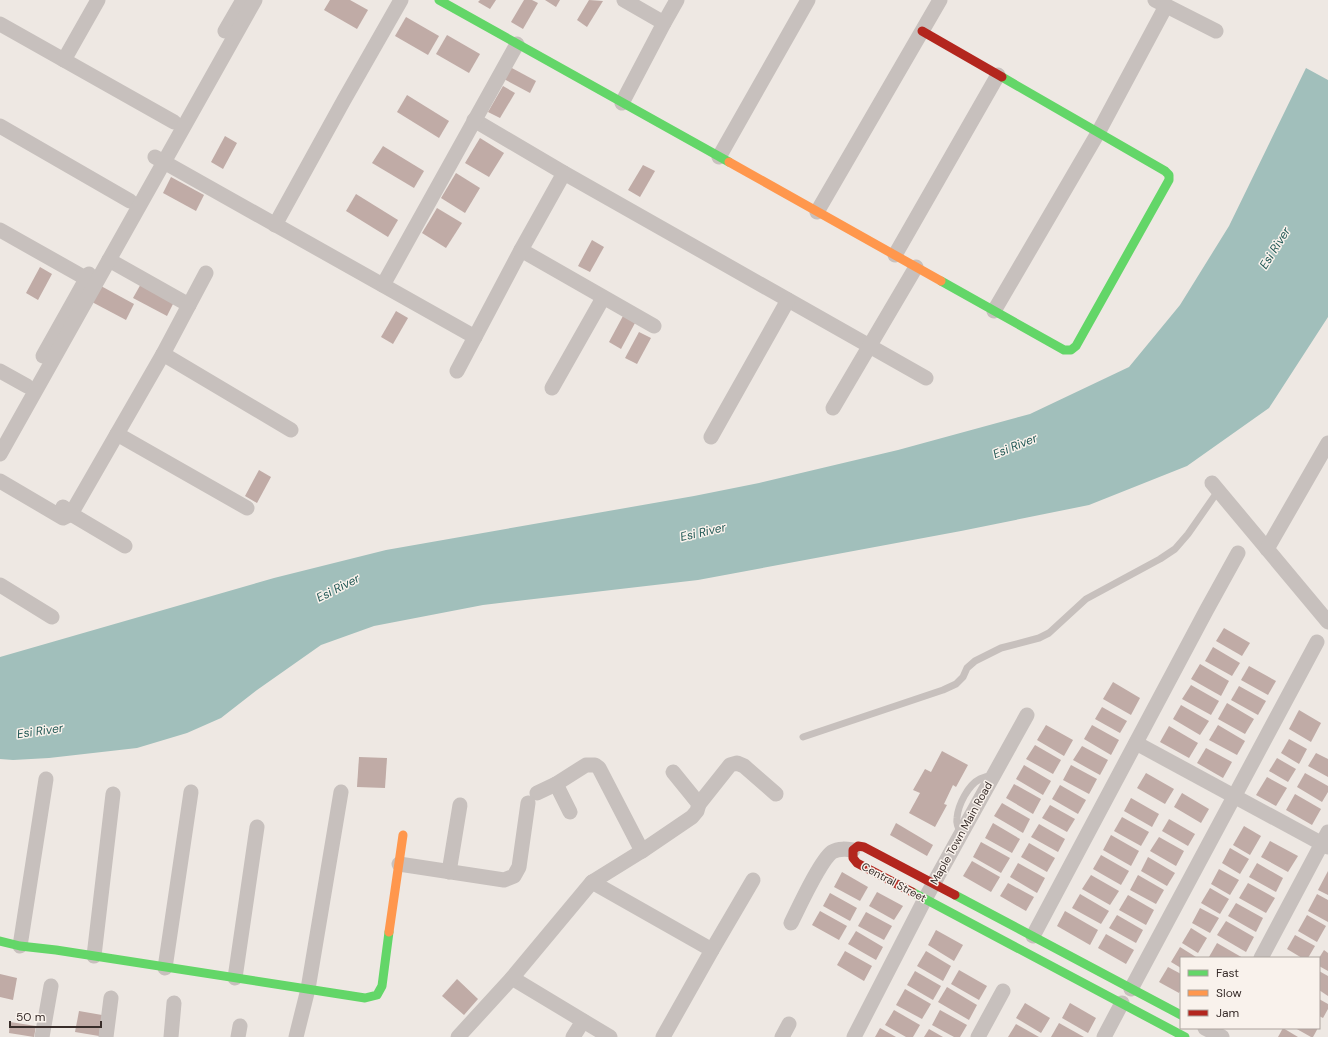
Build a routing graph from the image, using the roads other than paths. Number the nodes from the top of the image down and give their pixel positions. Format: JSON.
{"nodes":[{"id":1,"x":98,"y":0,"type":"edge"},
{"id":2,"x":243,"y":0,"type":"edge"},
{"id":3,"x":255,"y":0,"type":"edge"},
{"id":4,"x":401,"y":0,"type":"edge"},
{"id":5,"x":438,"y":0,"type":"edge"},
{"id":6,"x":624,"y":0,"type":"edge"},
{"id":7,"x":677,"y":0,"type":"edge"},
{"id":8,"x":808,"y":0,"type":"edge"},
{"id":9,"x":940,"y":0,"type":"edge"},
{"id":10,"x":1160,"y":3,"type":"edge"},
{"id":11,"x":664,"y":23,"type":"junction"},
{"id":12,"x":0,"y":24,"type":"edge"},
{"id":13,"x":922,"y":31,"type":"junction"},
{"id":14,"x":1216,"y":31,"type":"dead end"},
{"id":15,"x":517,"y":44,"type":"junction"},
{"id":16,"x":64,"y":60,"type":"junction"},
{"id":17,"x":998,"y":75,"type":"junction"},
{"id":18,"x":622,"y":102,"type":"junction"},
{"id":19,"x":474,"y":120,"type":"junction"},
{"id":20,"x":174,"y":122,"type":"junction"},
{"id":21,"x":0,"y":126,"type":"edge"},
{"id":22,"x":1098,"y":133,"type":"junction"},
{"id":23,"x":719,"y":157,"type":"junction"},
{"id":24,"x":159,"y":159,"type":"junction"},
{"id":25,"x":564,"y":173,"type":"junction"},
{"id":26,"x":130,"y":201,"type":"junction"},
{"id":27,"x":817,"y":212,"type":"junction"},
{"id":28,"x":276,"y":225,"type":"junction"},
{"id":29,"x":0,"y":230,"type":"edge"},
{"id":30,"x":521,"y":250,"type":"junction"},
{"id":31,"x":895,"y":255,"type":"junction"},
{"id":32,"x":109,"y":260,"type":"junction"},
{"id":33,"x":916,"y":267,"type":"junction"},
{"id":34,"x":206,"y":273,"type":"dead end"},
{"id":35,"x":87,"y":279,"type":"junction"},
{"id":36,"x":383,"y":285,"type":"junction"},
{"id":37,"x":603,"y":298,"type":"junction"},
{"id":38,"x":788,"y":300,"type":"junction"},
{"id":39,"x":189,"y":305,"type":"junction"},
{"id":40,"x":994,"y":311,"type":"junction"},
{"id":41,"x":654,"y":326,"type":"dead end"},
{"id":42,"x":475,"y":337,"type":"junction"},
{"id":43,"x":869,"y":346,"type":"junction"},
{"id":44,"x":163,"y":354,"type":"junction"},
{"id":45,"x":0,"y":371,"type":"edge"},
{"id":46,"x":457,"y":371,"type":"dead end"},
{"id":47,"x":926,"y":378,"type":"dead end"},
{"id":48,"x":27,"y":386,"type":"junction"},
{"id":49,"x":552,"y":388,"type":"dead end"},
{"id":50,"x":833,"y":408,"type":"dead end"},
{"id":51,"x":291,"y":430,"type":"dead end"},
{"id":52,"x":117,"y":434,"type":"junction"},
{"id":53,"x":0,"y":436,"type":"edge"},
{"id":54,"x":711,"y":437,"type":"dead end"},
{"id":55,"x":1328,"y":443,"type":"edge"},
{"id":56,"x":0,"y":454,"type":"edge"},
{"id":57,"x":0,"y":470,"type":"edge"},
{"id":58,"x":0,"y":481,"type":"edge"},
{"id":59,"x":1215,"y":487,"type":"joint"},
{"id":60,"x":247,"y":508,"type":"dead end"},
{"id":61,"x":70,"y":514,"type":"junction"},
{"id":62,"x":125,"y":546,"type":"dead end"},
{"id":63,"x":1267,"y":549,"type":"junction"},
{"id":64,"x":1238,"y":554,"type":"dead end"},
{"id":65,"x":0,"y":585,"type":"edge"},
{"id":66,"x":52,"y":617,"type":"dead end"},
{"id":67,"x":1328,"y":622,"type":"edge"},
{"id":68,"x":1316,"y":642,"type":"dead end"},
{"id":69,"x":1027,"y":715,"type":"dead end"},
{"id":70,"x":803,"y":737,"type":"dead end"},
{"id":71,"x":1136,"y":743,"type":"junction"},
{"id":72,"x":673,"y":772,"type":"dead end"},
{"id":73,"x":46,"y":779,"type":"dead end"},
{"id":74,"x":556,"y":784,"type":"junction"},
{"id":75,"x":191,"y":792,"type":"dead end"},
{"id":76,"x":341,"y":792,"type":"dead end"},
{"id":77,"x":113,"y":794,"type":"dead end"},
{"id":78,"x":776,"y":794,"type":"dead end"},
{"id":79,"x":1234,"y":796,"type":"junction"},
{"id":80,"x":699,"y":804,"type":"junction"},
{"id":81,"x":460,"y":805,"type":"dead end"},
{"id":82,"x":570,"y":812,"type":"dead end"},
{"id":83,"x":257,"y":827,"type":"dead end"},
{"id":84,"x":403,"y":835,"type":"dead end"},
{"id":85,"x":1326,"y":841,"type":"edge"},
{"id":86,"x":854,"y":850,"type":"junction"},
{"id":87,"x":642,"y":851,"type":"junction"},
{"id":88,"x":399,"y":864,"type":"junction"},
{"id":89,"x":449,"y":872,"type":"junction"},
{"id":90,"x":753,"y":880,"type":"dead end"},
{"id":91,"x":592,"y":882,"type":"junction"},
{"id":92,"x":934,"y":883,"type":"junction"},
{"id":93,"x":925,"y":899,"type":"junction"},
{"id":94,"x":791,"y":922,"type":"dead end"},
{"id":95,"x":1033,"y":936,"type":"junction"},
{"id":96,"x":0,"y":941,"type":"edge"},
{"id":97,"x":20,"y":946,"type":"junction"},
{"id":98,"x":712,"y":950,"type":"junction"},
{"id":99,"x":94,"y":956,"type":"junction"},
{"id":100,"x":1263,"y":957,"type":"edge"},
{"id":101,"x":1088,"y":966,"type":"junction"},
{"id":102,"x":164,"y":968,"type":"junction"},
{"id":103,"x":234,"y":978,"type":"junction"},
{"id":104,"x":512,"y":978,"type":"junction"},
{"id":105,"x":1079,"y":981,"type":"junction"},
{"id":106,"x":51,"y":986,"type":"dead end"},
{"id":107,"x":308,"y":989,"type":"junction"},
{"id":108,"x":1130,"y":989,"type":"junction"},
{"id":109,"x":1003,"y":991,"type":"dead end"},
{"id":110,"x":111,"y":998,"type":"dead end"},
{"id":111,"x":174,"y":1003,"type":"dead end"},
{"id":112,"x":1122,"y":1003,"type":"junction"},
{"id":113,"x":1178,"y":1014,"type":"edge"},
{"id":114,"x":582,"y":1021,"type":"junction"},
{"id":115,"x":1167,"y":1027,"type":"junction"},
{"id":116,"x":1207,"y":1029,"type":"edge"},
{"id":117,"x":42,"y":1037,"type":"edge"},
{"id":118,"x":106,"y":1037,"type":"edge"},
{"id":119,"x":170,"y":1037,"type":"edge"},
{"id":120,"x":296,"y":1037,"type":"edge"},
{"id":121,"x":458,"y":1037,"type":"edge"},
{"id":122,"x":573,"y":1037,"type":"edge"},
{"id":123,"x":610,"y":1037,"type":"edge"},
{"id":124,"x":663,"y":1037,"type":"edge"},
{"id":125,"x":854,"y":1037,"type":"edge"},
{"id":126,"x":978,"y":1037,"type":"edge"},
{"id":127,"x":1104,"y":1037,"type":"edge"},
{"id":128,"x":1186,"y":1037,"type":"edge"},
{"id":129,"x":1222,"y":1037,"type":"edge"}],
"edges":[{"from":1,"to":16,"type":"street"},
{"from":2,"to":20,"type":"street"},
{"from":3,"to":24,"type":"street"},
{"from":4,"to":28,"type":"street"},
{"from":5,"to":15,"type":"street"},
{"from":6,"to":11,"type":"street"},
{"from":7,"to":11,"type":"street"},
{"from":8,"to":23,"type":"street"},
{"from":9,"to":13,"type":"street"},
{"from":10,"to":14,"type":"street"},
{"from":10,"to":22,"type":"street"},
{"from":11,"to":18,"type":"street"},
{"from":12,"to":16,"type":"street"},
{"from":13,"to":17,"type":"street"},
{"from":13,"to":27,"type":"street"},
{"from":15,"to":18,"type":"street"},
{"from":15,"to":19,"type":"street"},
{"from":16,"to":20,"type":"street"},
{"from":17,"to":22,"type":"street"},
{"from":17,"to":31,"type":"street"},
{"from":18,"to":23,"type":"street"},
{"from":19,"to":25,"type":"street"},
{"from":19,"to":36,"type":"street"},
{"from":20,"to":24,"type":"street"},
{"from":21,"to":26,"type":"street"},
{"from":22,"to":40,"type":"street"},
{"from":22,"to":40,"type":"street"},
{"from":23,"to":27,"type":"street"},
{"from":24,"to":26,"type":"street"},
{"from":24,"to":28,"type":"street"},
{"from":24,"to":32,"type":"street"},
{"from":25,"to":30,"type":"street"},
{"from":25,"to":38,"type":"street"},
{"from":26,"to":35,"type":"street"},
{"from":27,"to":31,"type":"street"},
{"from":28,"to":36,"type":"street"},
{"from":29,"to":35,"type":"street"},
{"from":30,"to":37,"type":"street"},
{"from":30,"to":42,"type":"street"},
{"from":31,"to":33,"type":"street"},
{"from":32,"to":39,"type":"street"},
{"from":32,"to":56,"type":"street"},
{"from":33,"to":40,"type":"street"},
{"from":33,"to":43,"type":"street"},
{"from":34,"to":39,"type":"street"},
{"from":35,"to":48,"type":"street"},
{"from":36,"to":42,"type":"street"},
{"from":37,"to":41,"type":"street"},
{"from":37,"to":49,"type":"street"},
{"from":38,"to":43,"type":"street"},
{"from":38,"to":54,"type":"street"},
{"from":39,"to":44,"type":"street"},
{"from":42,"to":46,"type":"street"},
{"from":43,"to":47,"type":"street"},
{"from":43,"to":50,"type":"street"},
{"from":44,"to":51,"type":"street"},
{"from":44,"to":52,"type":"street"},
{"from":45,"to":48,"type":"street"},
{"from":48,"to":53,"type":"street"},
{"from":52,"to":60,"type":"street"},
{"from":52,"to":61,"type":"street"},
{"from":55,"to":63,"type":"street"},
{"from":57,"to":61,"type":"street"},
{"from":58,"to":61,"type":"street"},
{"from":59,"to":63,"type":"street"},
{"from":59,"to":70,"type":"lane"},
{"from":61,"to":62,"type":"street"},
{"from":63,"to":67,"type":"street"},
{"from":64,"to":71,"type":"street"},
{"from":65,"to":66,"type":"street"},
{"from":68,"to":79,"type":"street"},
{"from":69,"to":92,"type":"street","name":"Maple Town Main Road"},
{"from":71,"to":79,"type":"street"},
{"from":71,"to":95,"type":"street"},
{"from":72,"to":80,"type":"street"},
{"from":73,"to":97,"type":"street"},
{"from":74,"to":82,"type":"street"},
{"from":74,"to":87,"type":"street"},
{"from":74,"to":89,"type":"street"},
{"from":75,"to":102,"type":"street"},
{"from":76,"to":107,"type":"street"},
{"from":77,"to":99,"type":"street"},
{"from":78,"to":80,"type":"street"},
{"from":79,"to":85,"type":"street"},
{"from":79,"to":108,"type":"street"},
{"from":80,"to":87,"type":"street"},
{"from":81,"to":89,"type":"street"},
{"from":83,"to":103,"type":"street"},
{"from":84,"to":88,"type":"street"},
{"from":85,"to":100,"type":"street"},
{"from":86,"to":92,"type":"street","name":"Central Street"},
{"from":86,"to":93,"type":"street","name":"Central Street"},
{"from":86,"to":94,"type":"street"},
{"from":87,"to":91,"type":"street"},
{"from":88,"to":89,"type":"street"},
{"from":88,"to":107,"type":"street"},
{"from":90,"to":98,"type":"street"},
{"from":91,"to":98,"type":"street"},
{"from":91,"to":104,"type":"street"},
{"from":92,"to":93,"type":"street","name":"Maple Town Main Road"},
{"from":92,"to":95,"type":"street","name":"Central Street"},
{"from":93,"to":105,"type":"street","name":"Central Street"},
{"from":93,"to":125,"type":"street","name":"Maple Town Main Road"},
{"from":95,"to":101,"type":"street","name":"Central Street"},
{"from":96,"to":97,"type":"street"},
{"from":97,"to":99,"type":"street"},
{"from":98,"to":124,"type":"street"},
{"from":99,"to":102,"type":"street"},
{"from":101,"to":105,"type":"street"},
{"from":101,"to":108,"type":"street","name":"Central Street"},
{"from":102,"to":103,"type":"street"},
{"from":103,"to":107,"type":"street"},
{"from":104,"to":114,"type":"street"},
{"from":104,"to":121,"type":"street"},
{"from":105,"to":112,"type":"street","name":"Central Street"},
{"from":106,"to":117,"type":"street"},
{"from":107,"to":120,"type":"street"},
{"from":108,"to":113,"type":"street","name":"Central Street"},
{"from":109,"to":126,"type":"street"},
{"from":110,"to":118,"type":"street"},
{"from":111,"to":119,"type":"street"},
{"from":112,"to":115,"type":"street","name":"Central Street"},
{"from":112,"to":127,"type":"street"},
{"from":113,"to":115,"type":"street"},
{"from":114,"to":122,"type":"street"},
{"from":114,"to":123,"type":"street"},
{"from":115,"to":128,"type":"street","name":"Central Street"},
{"from":116,"to":129,"type":"street"}]}
